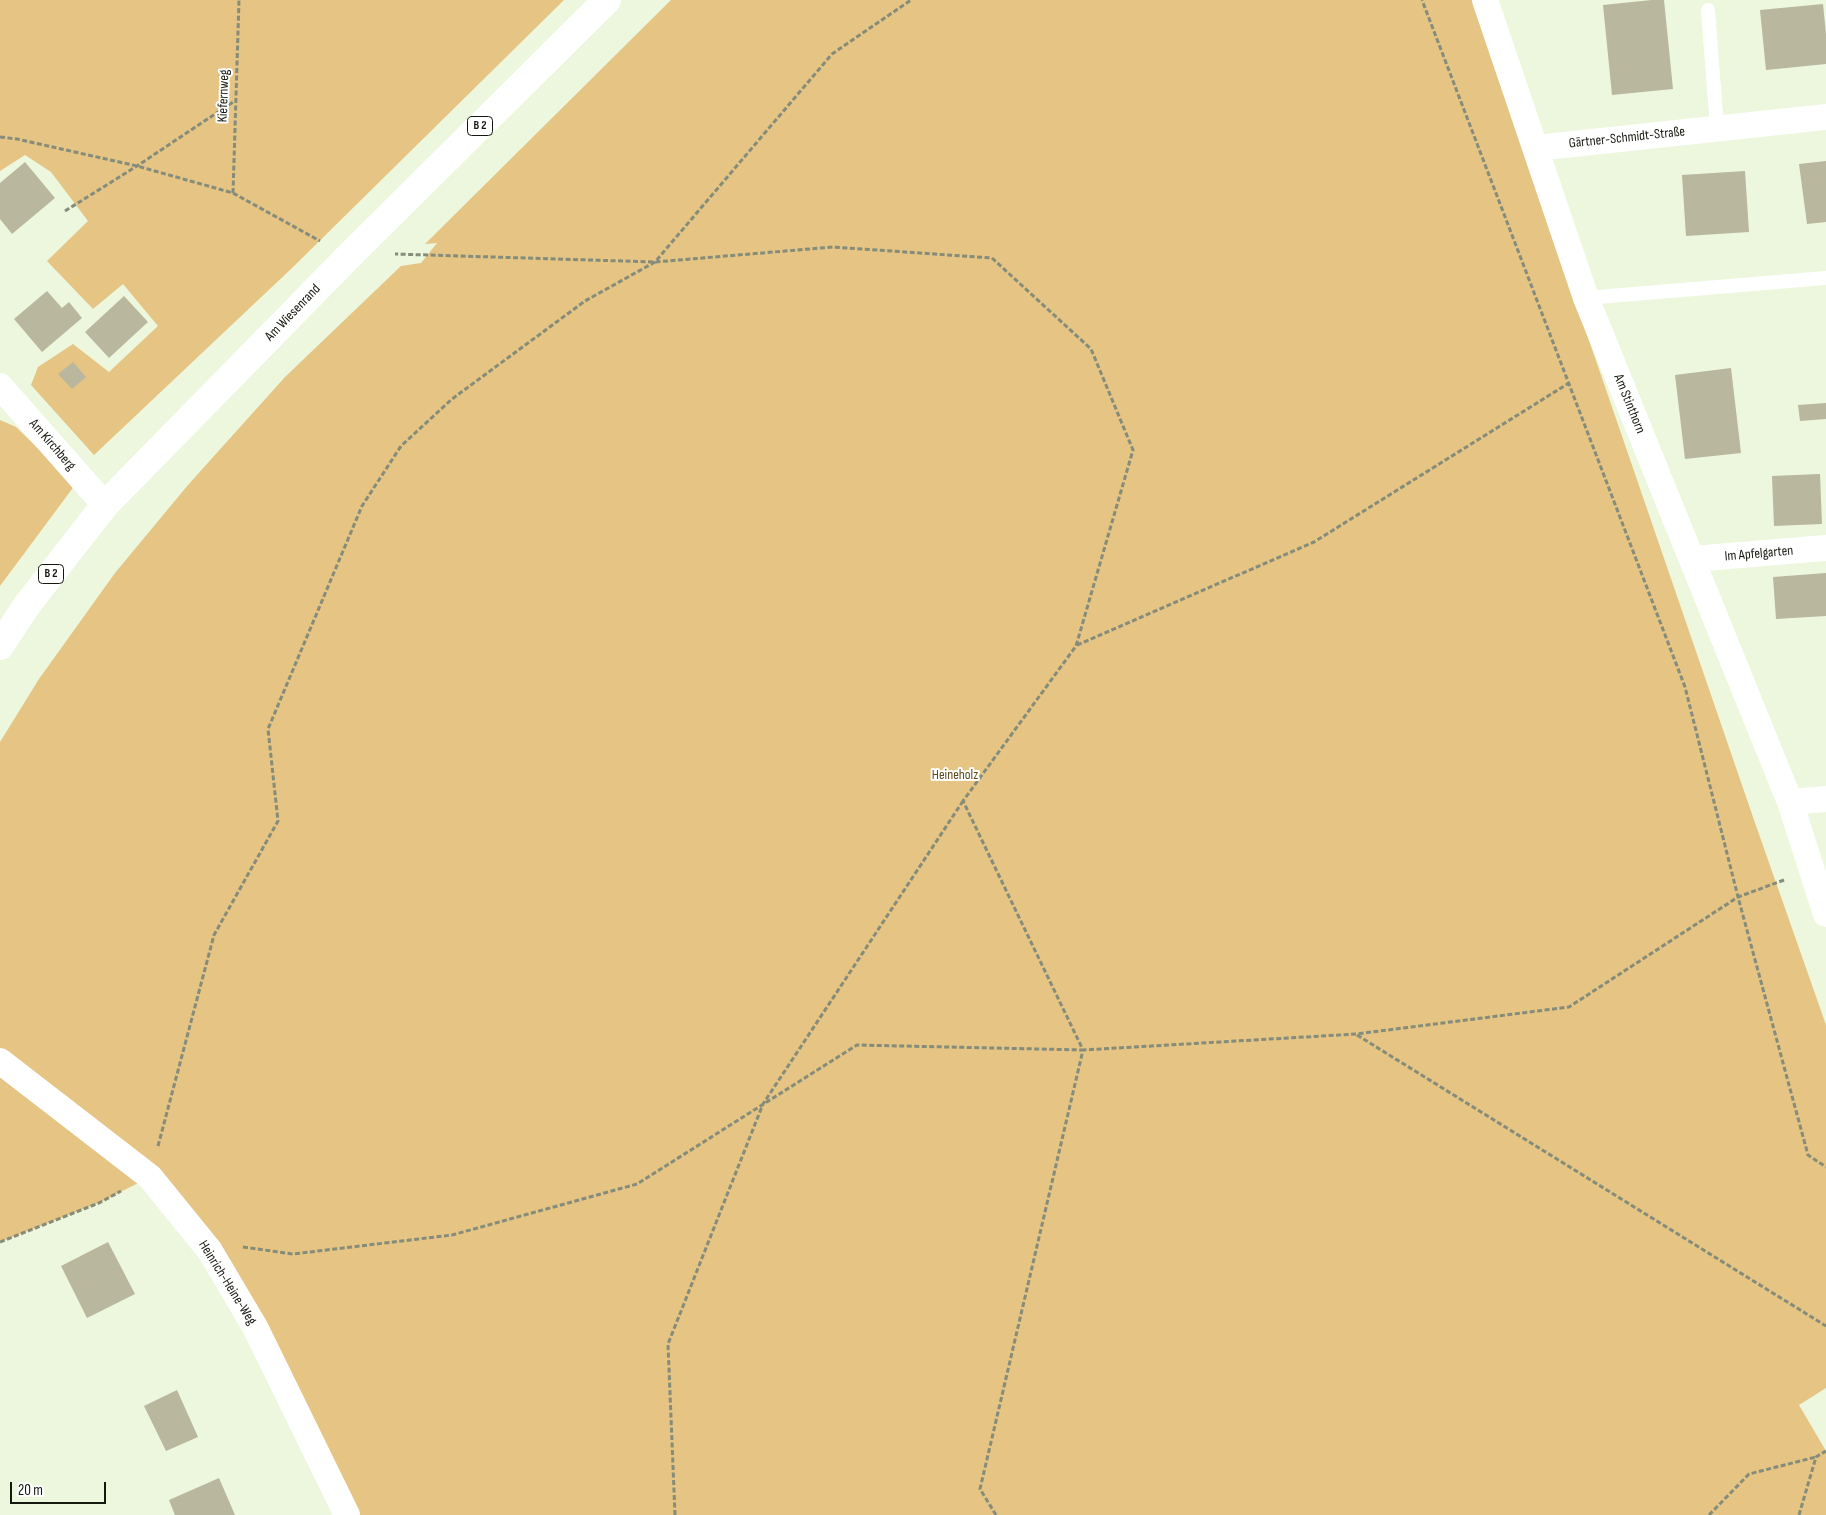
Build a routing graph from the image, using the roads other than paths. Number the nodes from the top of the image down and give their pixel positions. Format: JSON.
{"nodes":[{"id":1,"x":607,"y":0,"type":"edge"},
{"id":2,"x":1486,"y":0,"type":"edge"},
{"id":3,"x":1708,"y":10,"type":"dead end"},
{"id":4,"x":1826,"y":117,"type":"edge"},
{"id":5,"x":1717,"y":128,"type":"junction"},
{"id":6,"x":1536,"y":148,"type":"junction"},
{"id":7,"x":1826,"y":278,"type":"edge"},
{"id":8,"x":1586,"y":298,"type":"junction"},
{"id":9,"x":0,"y":386,"type":"edge"},
{"id":10,"x":105,"y":505,"type":"junction"},
{"id":11,"x":1826,"y":548,"type":"edge"},
{"id":12,"x":1693,"y":559,"type":"junction"},
{"id":13,"x":0,"y":646,"type":"edge"},
{"id":14,"x":1826,"y":799,"type":"edge"},
{"id":15,"x":1790,"y":802,"type":"junction"},
{"id":16,"x":1826,"y":914,"type":"edge"},
{"id":17,"x":0,"y":1061,"type":"edge"},
{"id":18,"x":347,"y":1515,"type":"edge"}],
"edges":[{"from":1,"to":10,"type":"main road","name":"Am Wiesenrand","number":"B 2"},
{"from":2,"to":6,"type":"street","name":"Am Stinthorn"},
{"from":3,"to":5,"type":"lane"},
{"from":4,"to":5,"type":"street","name":"Gärtner-Schmidt-Straße"},
{"from":5,"to":6,"type":"street","name":"Gärtner-Schmidt-Straße"},
{"from":6,"to":8,"type":"street","name":"Am Stinthorn"},
{"from":7,"to":8,"type":"lane"},
{"from":8,"to":12,"type":"street","name":"Am Stinthorn"},
{"from":9,"to":10,"type":"street","name":"Am Kirchberg"},
{"from":10,"to":13,"type":"main road","name":"Am Wiesenrand","number":"B 2"},
{"from":11,"to":12,"type":"street","name":"Im Apfelgarten"},
{"from":12,"to":15,"type":"street","name":"Am Stinthorn"},
{"from":14,"to":15,"type":"street"},
{"from":15,"to":16,"type":"street","name":"Am Stinthorn"},
{"from":17,"to":18,"type":"street","name":"Heinrich-Heine-Weg"}]}
